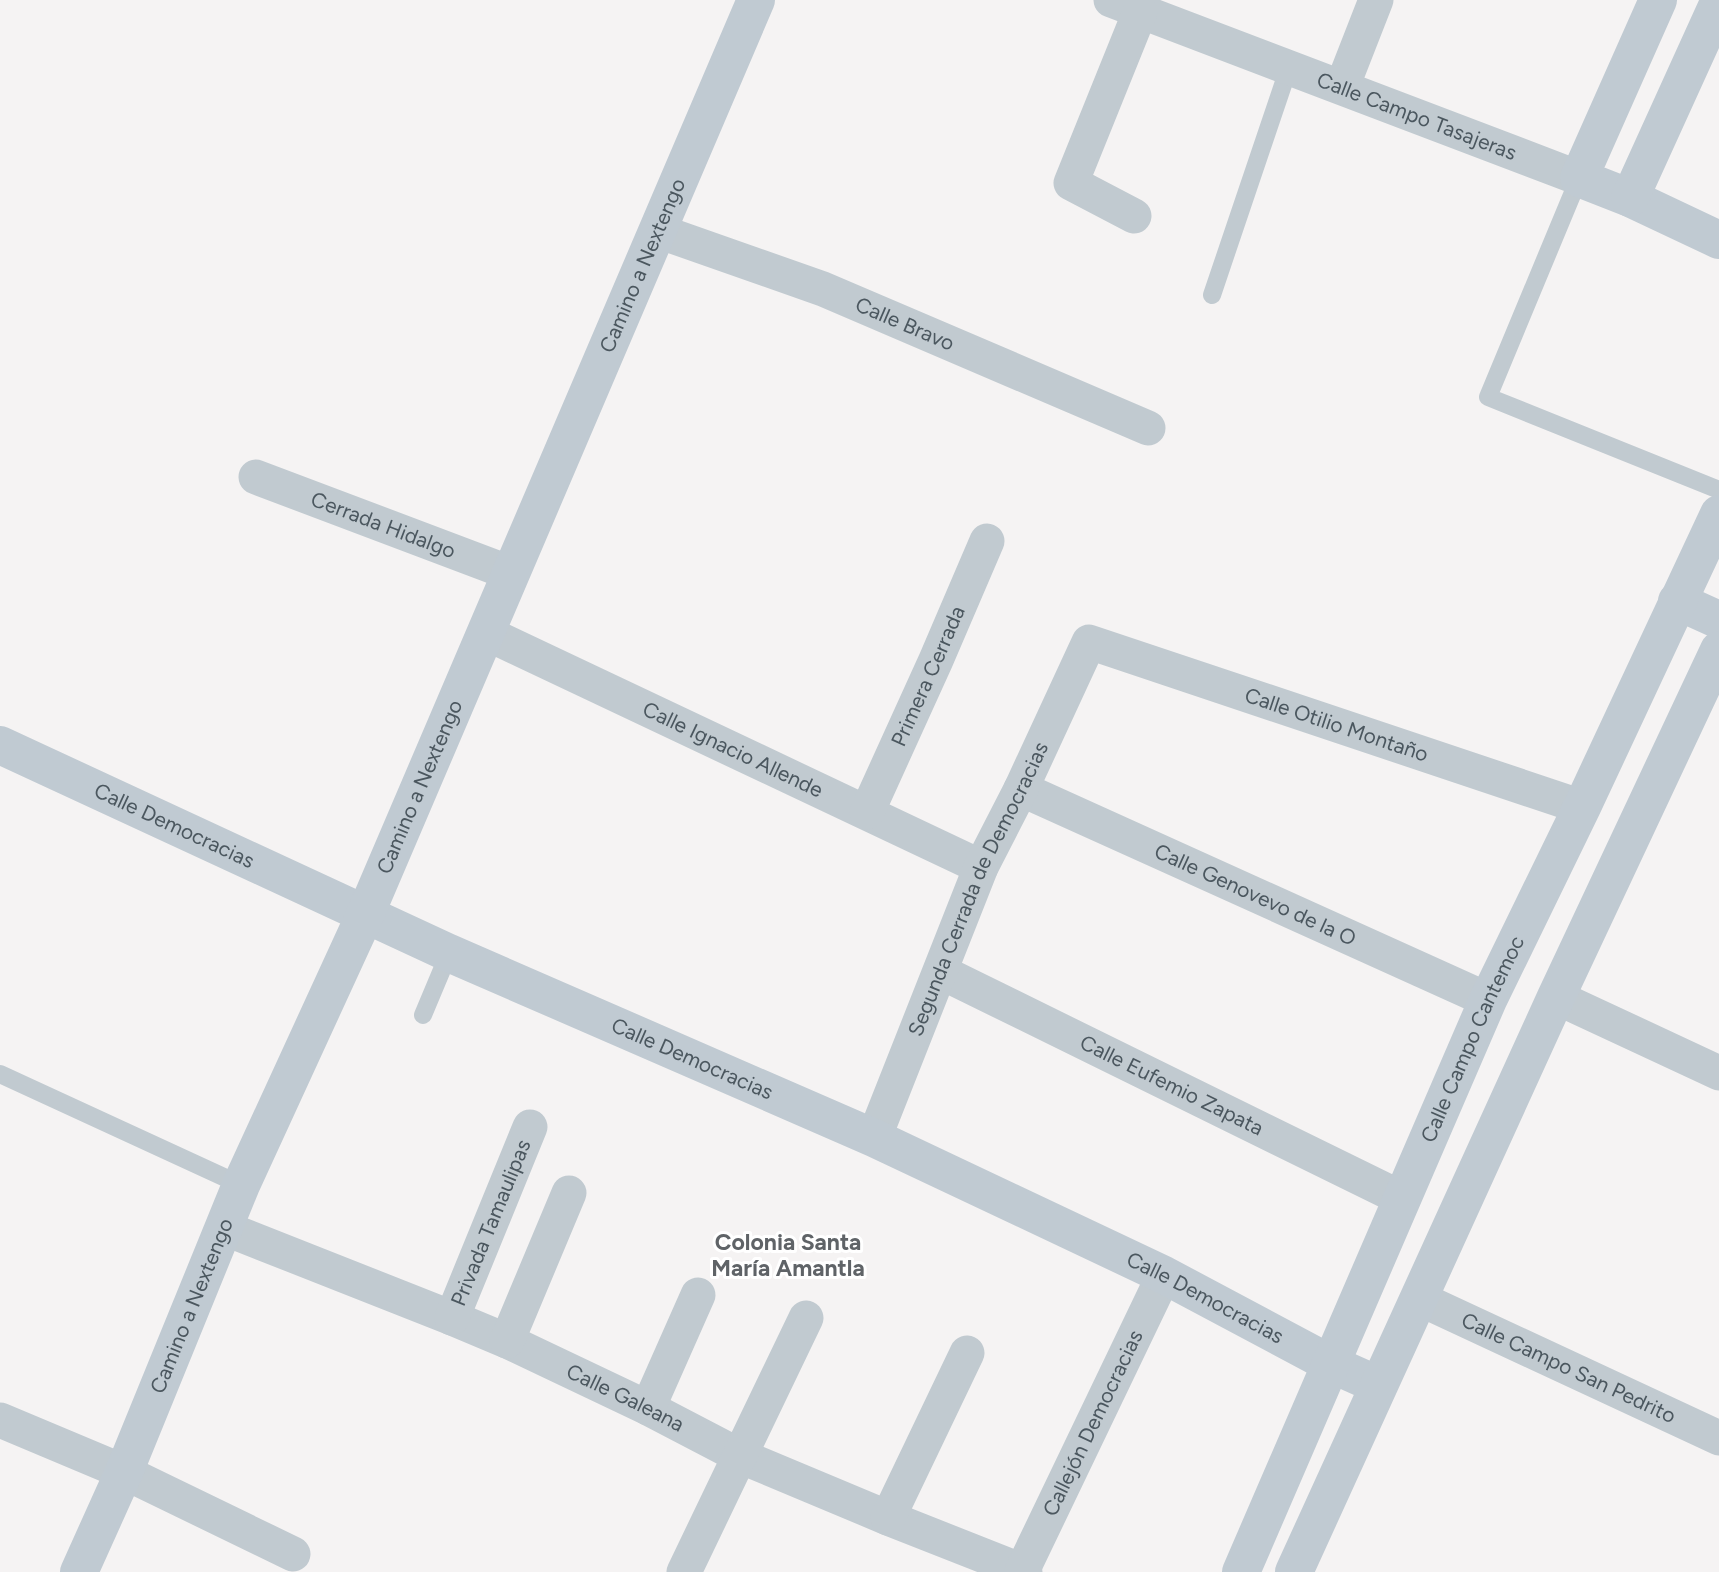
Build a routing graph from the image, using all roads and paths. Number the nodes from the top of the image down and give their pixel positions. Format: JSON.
{"nodes":[{"id":1,"x":756,"y":0,"type":"edge"},
{"id":2,"x":1376,"y":0,"type":"edge"},
{"id":3,"x":1658,"y":0,"type":"edge"},
{"id":4,"x":1719,"y":2,"type":"edge"},
{"id":5,"x":1126,"y":6,"type":"edge"},
{"id":6,"x":1289,"y":67,"type":"junction"},
{"id":7,"x":1342,"y":87,"type":"junction"},
{"id":8,"x":1579,"y":178,"type":"junction"},
{"id":9,"x":1630,"y":198,"type":"junction"},
{"id":10,"x":1134,"y":216,"type":"dead end"},
{"id":11,"x":657,"y":231,"type":"junction"},
{"id":12,"x":1719,"y":240,"type":"edge"},
{"id":13,"x":1212,"y":295,"type":"dead end"},
{"id":14,"x":1148,"y":428,"type":"dead end"},
{"id":15,"x":256,"y":477,"type":"dead end"},
{"id":16,"x":1719,"y":490,"type":"edge"},
{"id":17,"x":1719,"y":514,"type":"edge"},
{"id":18,"x":987,"y":541,"type":"dead end"},
{"id":19,"x":510,"y":573,"type":"junction"},
{"id":20,"x":1677,"y":601,"type":"junction"},
{"id":21,"x":1719,"y":620,"type":"edge"},
{"id":22,"x":486,"y":632,"type":"junction"},
{"id":23,"x":1089,"y":642,"type":"joint"},
{"id":24,"x":1651,"y":657,"type":"junction"},
{"id":25,"x":1714,"y":674,"type":"edge"},
{"id":26,"x":0,"y":745,"type":"edge"},
{"id":27,"x":1021,"y":789,"type":"junction"},
{"id":28,"x":1582,"y":807,"type":"junction"},
{"id":29,"x":867,"y":812,"type":"junction"},
{"id":30,"x":981,"y":867,"type":"junction"},
{"id":31,"x":365,"y":915,"type":"junction"},
{"id":32,"x":449,"y":953,"type":"junction"},
{"id":33,"x":941,"y":972,"type":"junction"},
{"id":34,"x":1556,"y":997,"type":"junction"},
{"id":35,"x":1489,"y":1000,"type":"junction"},
{"id":36,"x":423,"y":1015,"type":"dead end"},
{"id":37,"x":1719,"y":1073,"type":"edge"},
{"id":38,"x":0,"y":1074,"type":"edge"},
{"id":39,"x":530,"y":1127,"type":"dead end"},
{"id":40,"x":874,"y":1138,"type":"junction"},
{"id":41,"x":241,"y":1185,"type":"junction"},
{"id":42,"x":569,"y":1193,"type":"dead end"},
{"id":43,"x":1403,"y":1199,"type":"junction"},
{"id":44,"x":224,"y":1228,"type":"junction"},
{"id":45,"x":1164,"y":1275,"type":"junction"},
{"id":46,"x":698,"y":1295,"type":"dead end"},
{"id":47,"x":1418,"y":1298,"type":"junction"},
{"id":48,"x":452,"y":1318,"type":"junction"},
{"id":49,"x":806,"y":1318,"type":"dead end"},
{"id":50,"x":507,"y":1341,"type":"junction"},
{"id":51,"x":967,"y":1353,"type":"dead end"},
{"id":52,"x":1331,"y":1364,"type":"junction"},
{"id":53,"x":1378,"y":1385,"type":"junction"},
{"id":54,"x":648,"y":1408,"type":"junction"},
{"id":55,"x":0,"y":1420,"type":"edge"},
{"id":56,"x":1719,"y":1438,"type":"edge"},
{"id":57,"x":740,"y":1456,"type":"junction"},
{"id":58,"x":124,"y":1472,"type":"junction"},
{"id":59,"x":888,"y":1518,"type":"junction"},
{"id":60,"x":293,"y":1553,"type":"dead end"},
{"id":61,"x":1024,"y":1571,"type":"edge"},
{"id":62,"x":79,"y":1572,"type":"edge"},
{"id":63,"x":684,"y":1572,"type":"edge"},
{"id":64,"x":1241,"y":1572,"type":"edge"},
{"id":65,"x":1294,"y":1572,"type":"edge"}],
"edges":[{"from":1,"to":11,"type":"street","name":"Camino a Nextengo"},
{"from":2,"to":7,"type":"street"},
{"from":3,"to":8,"type":"street"},
{"from":4,"to":9,"type":"street"},
{"from":5,"to":6,"type":"street","name":"Calle Campo Tasajeras"},
{"from":5,"to":10,"type":"street"},
{"from":6,"to":7,"type":"street","name":"Calle Campo Tasajeras"},
{"from":6,"to":13,"type":"lane"},
{"from":7,"to":8,"type":"street","name":"Calle Campo Tasajeras"},
{"from":8,"to":9,"type":"street","name":"Calle Campo Tasajeras"},
{"from":8,"to":16,"type":"lane"},
{"from":9,"to":12,"type":"street","name":"Calle Campo Tasajeras"},
{"from":11,"to":14,"type":"street","name":"Calle Bravo"},
{"from":11,"to":19,"type":"street","name":"Camino a Nextengo"},
{"from":15,"to":19,"type":"street","name":"Cerrada Hidalgo"},
{"from":17,"to":20,"type":"street","name":"Calle Campo Cantemoc"},
{"from":18,"to":29,"type":"street","name":"Primera Cerrada"},
{"from":19,"to":22,"type":"street","name":"Camino a Nextengo"},
{"from":20,"to":21,"type":"street"},
{"from":20,"to":24,"type":"street","name":"Calle Campo Cantemoc"},
{"from":22,"to":29,"type":"street","name":"Calle Ignacio Allende"},
{"from":22,"to":31,"type":"street","name":"Camino a Nextengo"},
{"from":23,"to":27,"type":"street","name":"Segunda Cerrada de Democracias"},
{"from":23,"to":28,"type":"street","name":"Calle Otilio Montaño"},
{"from":24,"to":25,"type":"street"},
{"from":24,"to":28,"type":"street","name":"Calle Campo Cantemoc"},
{"from":25,"to":34,"type":"street"},
{"from":26,"to":31,"type":"street","name":"Calle Democracias"},
{"from":27,"to":30,"type":"street","name":"Segunda Cerrada de Democracias"},
{"from":27,"to":35,"type":"street","name":"Calle Genovevo de la O"},
{"from":28,"to":35,"type":"street","name":"Calle Campo Cantemoc"},
{"from":29,"to":30,"type":"street","name":"Calle Ignacio Allende"},
{"from":30,"to":33,"type":"street","name":"Segunda Cerrada de Democracias"},
{"from":31,"to":32,"type":"street","name":"Calle Democracias"},
{"from":31,"to":41,"type":"street","name":"Camino a Nextengo"},
{"from":32,"to":36,"type":"lane"},
{"from":32,"to":40,"type":"street","name":"Calle Democracias"},
{"from":33,"to":40,"type":"street","name":"Segunda Cerrada de Democracias"},
{"from":33,"to":43,"type":"street","name":"Calle Eufemio Zapata"},
{"from":34,"to":37,"type":"street"},
{"from":34,"to":47,"type":"street"},
{"from":35,"to":43,"type":"street","name":"Calle Campo Cantemoc"},
{"from":38,"to":41,"type":"lane"},
{"from":39,"to":48,"type":"street","name":"Privada Tamaulipas"},
{"from":40,"to":45,"type":"street","name":"Calle Democracias"},
{"from":41,"to":44,"type":"street","name":"Camino a Nextengo"},
{"from":42,"to":50,"type":"street"},
{"from":43,"to":52,"type":"street","name":"Calle Campo Cantemoc"},
{"from":44,"to":48,"type":"street","name":"Calle Galeana"},
{"from":44,"to":58,"type":"street","name":"Camino a Nextengo"},
{"from":45,"to":52,"type":"street","name":"Calle Democracias"},
{"from":45,"to":61,"type":"street","name":"Callejón Democracias"},
{"from":46,"to":54,"type":"street"},
{"from":47,"to":53,"type":"street"},
{"from":47,"to":56,"type":"street","name":"Calle Campo San Pedrito"},
{"from":48,"to":50,"type":"street","name":"Calle Galeana"},
{"from":49,"to":57,"type":"street"},
{"from":50,"to":54,"type":"street","name":"Calle Galeana"},
{"from":51,"to":59,"type":"street"},
{"from":52,"to":53,"type":"street","name":"Calle Democracias"},
{"from":52,"to":64,"type":"street","name":"Calle Campo Cantemoc"},
{"from":53,"to":65,"type":"street"},
{"from":54,"to":57,"type":"street","name":"Calle Galeana"},
{"from":55,"to":58,"type":"street"},
{"from":57,"to":59,"type":"street","name":"Calle Galeana"},
{"from":57,"to":63,"type":"street"},
{"from":58,"to":60,"type":"street"},
{"from":58,"to":62,"type":"street","name":"Camino a Nextengo"},
{"from":59,"to":61,"type":"street","name":"Calle Galeana"}]}
